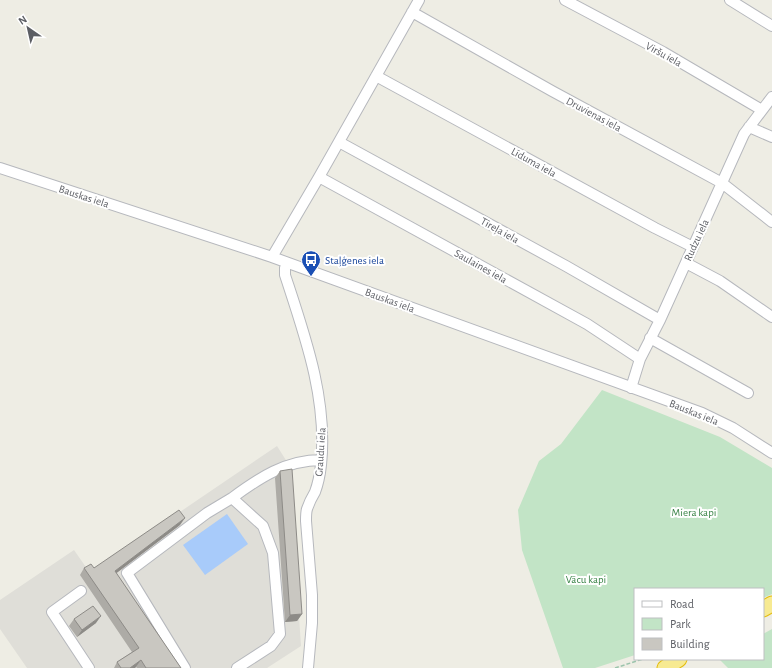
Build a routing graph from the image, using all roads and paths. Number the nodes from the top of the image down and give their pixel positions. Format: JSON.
{"nodes":[{"id":1,"x":419,"y":0,"type":"edge"},
{"id":2,"x":565,"y":0,"type":"edge"},
{"id":3,"x":730,"y":0,"type":"edge"},
{"id":4,"x":412,"y":12,"type":"junction"},
{"id":5,"x":772,"y":26,"type":"edge"},
{"id":6,"x":376,"y":76,"type":"junction"},
{"id":7,"x":772,"y":97,"type":"edge"},
{"id":8,"x":762,"y":110,"type":"junction"},
{"id":9,"x":750,"y":127,"type":"junction"},
{"id":10,"x":772,"y":137,"type":"edge"},
{"id":11,"x":339,"y":142,"type":"junction"},
{"id":12,"x":0,"y":168,"type":"edge"},
{"id":13,"x":320,"y":177,"type":"junction"},
{"id":14,"x":722,"y":184,"type":"junction"},
{"id":15,"x":772,"y":222,"type":"edge"},
{"id":16,"x":693,"y":247,"type":"junction"},
{"id":17,"x":272,"y":257,"type":"junction"},
{"id":18,"x":288,"y":263,"type":"junction"},
{"id":19,"x":686,"y":263,"type":"junction"},
{"id":20,"x":772,"y":317,"type":"edge"},
{"id":21,"x":660,"y":320,"type":"junction"},
{"id":22,"x":650,"y":338,"type":"junction"},
{"id":23,"x":640,"y":359,"type":"junction"},
{"id":24,"x":631,"y":388,"type":"junction"},
{"id":25,"x":748,"y":393,"type":"dead end"},
{"id":26,"x":772,"y":453,"type":"edge"},
{"id":27,"x":321,"y":460,"type":"junction"},
{"id":28,"x":232,"y":498,"type":"junction"},
{"id":29,"x":81,"y":592,"type":"dead end"},
{"id":30,"x":640,"y":660,"type":"edge"},
{"id":31,"x":677,"y":660,"type":"edge"},
{"id":32,"x":89,"y":668,"type":"edge"},
{"id":33,"x":185,"y":668,"type":"edge"},
{"id":34,"x":237,"y":668,"type":"edge"},
{"id":35,"x":308,"y":668,"type":"edge"},
{"id":36,"x":615,"y":668,"type":"edge"},
{"id":37,"x":665,"y":668,"type":"edge"}],
"edges":[{"from":1,"to":4,"type":"street"},
{"from":2,"to":8,"type":"street","name":"Viršu iela"},
{"from":3,"to":5,"type":"street"},
{"from":4,"to":6,"type":"street"},
{"from":4,"to":14,"type":"street","name":"Druvienas iela"},
{"from":6,"to":11,"type":"street"},
{"from":6,"to":16,"type":"street","name":"Līduma iela"},
{"from":7,"to":8,"type":"street","name":"Rudzu iela"},
{"from":8,"to":9,"type":"street","name":"Rudzu iela"},
{"from":9,"to":10,"type":"street"},
{"from":9,"to":14,"type":"street","name":"Rudzu iela"},
{"from":11,"to":13,"type":"street"},
{"from":11,"to":21,"type":"street","name":"Tīreļa iela"},
{"from":12,"to":17,"type":"street","name":"Bauskas iela"},
{"from":13,"to":17,"type":"street"},
{"from":13,"to":23,"type":"street","name":"Saulaines iela"},
{"from":14,"to":15,"type":"street","name":"Druvienas iela"},
{"from":14,"to":16,"type":"street","name":"Rudzu iela"},
{"from":16,"to":19,"type":"street","name":"Rudzu iela"},
{"from":17,"to":18,"type":"street","name":"Bauskas iela"},
{"from":18,"to":24,"type":"street","name":"Bauskas iela"},
{"from":18,"to":27,"type":"street","name":"Graudu iela"},
{"from":19,"to":20,"type":"street"},
{"from":19,"to":21,"type":"street","name":"Rudzu iela"},
{"from":21,"to":22,"type":"street","name":"Rudzu iela"},
{"from":22,"to":23,"type":"street","name":"Rudzu iela"},
{"from":22,"to":25,"type":"street"},
{"from":23,"to":24,"type":"street","name":"Rudzu iela"},
{"from":24,"to":26,"type":"street","name":"Bauskas iela"},
{"from":27,"to":28,"type":"street"},
{"from":27,"to":35,"type":"street","name":"Graudu iela"},
{"from":28,"to":33,"type":"street"},
{"from":28,"to":34,"type":"street"},
{"from":29,"to":32,"type":"street"},
{"from":30,"to":36,"type":"path"},
{"from":31,"to":37,"type":"highway"}]}
